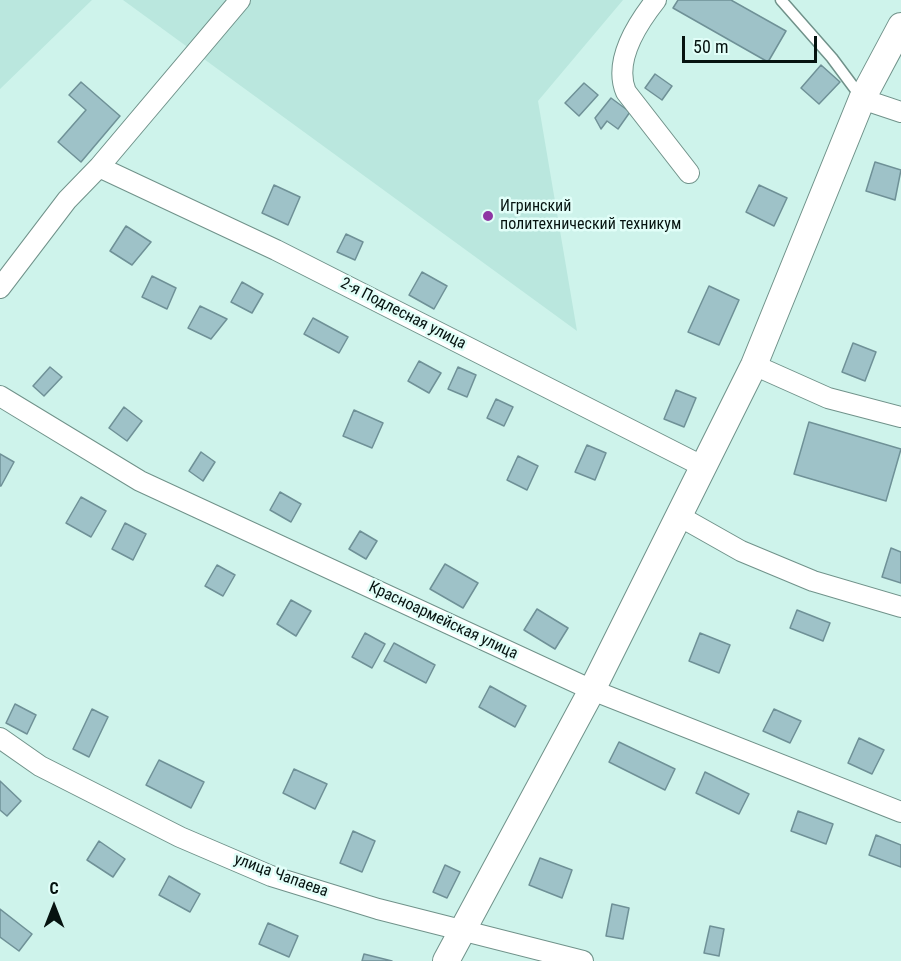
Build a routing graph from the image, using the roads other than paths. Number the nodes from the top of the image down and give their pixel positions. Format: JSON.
{"nodes":[{"id":1,"x":240,"y":0,"type":"edge"},
{"id":2,"x":656,"y":0,"type":"edge"},
{"id":3,"x":782,"y":0,"type":"edge"},
{"id":4,"x":901,"y":26,"type":"edge"},
{"id":5,"x":862,"y":99,"type":"junction"},
{"id":6,"x":901,"y":112,"type":"edge"},
{"id":7,"x":99,"y":167,"type":"junction"},
{"id":8,"x":689,"y":173,"type":"dead end"},
{"id":9,"x":0,"y":288,"type":"edge"},
{"id":10,"x":754,"y":365,"type":"junction"},
{"id":11,"x":0,"y":396,"type":"edge"},
{"id":12,"x":901,"y":417,"type":"edge"},
{"id":13,"x":704,"y":467,"type":"junction"},
{"id":14,"x":679,"y":516,"type":"junction"},
{"id":15,"x":901,"y":607,"type":"edge"},
{"id":16,"x":592,"y":690,"type":"junction"},
{"id":17,"x":0,"y":738,"type":"edge"},
{"id":18,"x":901,"y":812,"type":"edge"},
{"id":19,"x":461,"y":931,"type":"junction"},
{"id":20,"x":446,"y":961,"type":"edge"},
{"id":21,"x":583,"y":961,"type":"edge"}],
"edges":[{"from":1,"to":7,"type":"street"},
{"from":2,"to":8,"type":"street"},
{"from":3,"to":5,"type":"lane"},
{"from":4,"to":5,"type":"street"},
{"from":5,"to":6,"type":"street"},
{"from":5,"to":10,"type":"street"},
{"from":7,"to":9,"type":"street"},
{"from":7,"to":13,"type":"street","name":"2-я Подлесная улица"},
{"from":10,"to":12,"type":"street"},
{"from":10,"to":13,"type":"street"},
{"from":11,"to":16,"type":"street","name":"Красноармейская улица"},
{"from":13,"to":14,"type":"street"},
{"from":14,"to":15,"type":"street"},
{"from":14,"to":16,"type":"street"},
{"from":16,"to":18,"type":"street","name":"Красноармейская улица"},
{"from":16,"to":19,"type":"street"},
{"from":17,"to":19,"type":"street","name":"улица Чапаева"},
{"from":19,"to":20,"type":"street"},
{"from":19,"to":21,"type":"street","name":"улица Чапаева"}]}
